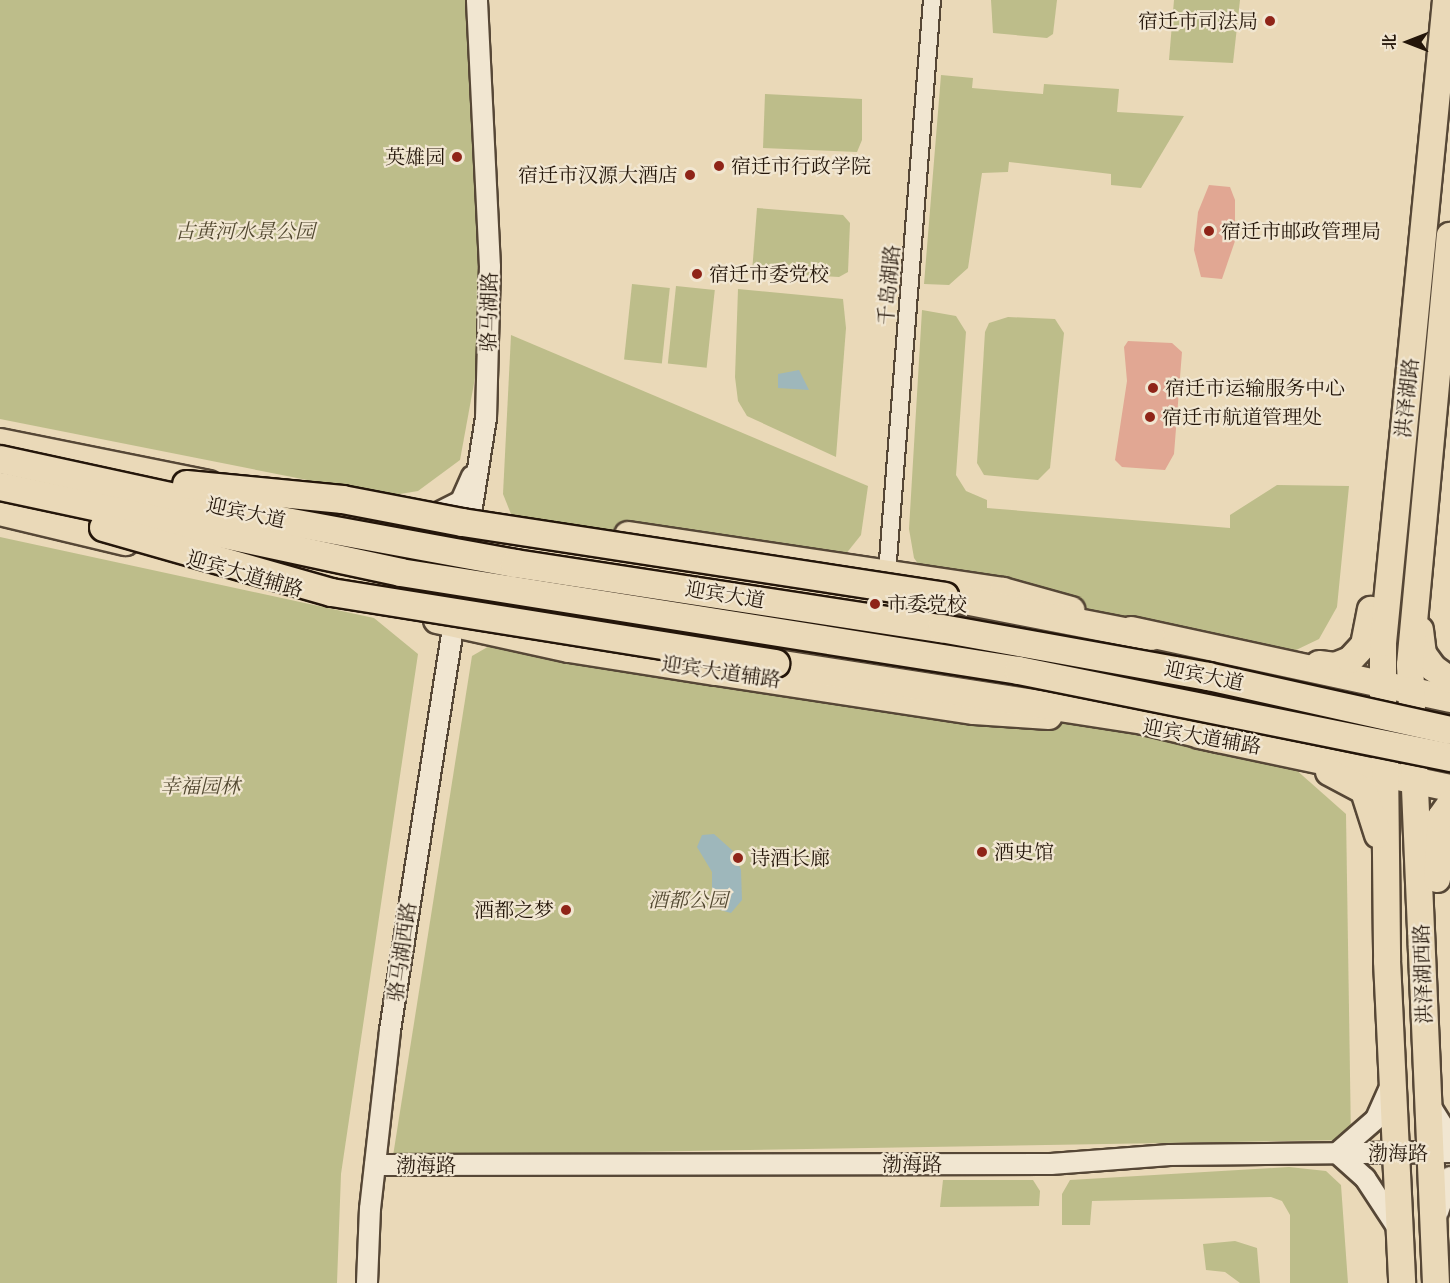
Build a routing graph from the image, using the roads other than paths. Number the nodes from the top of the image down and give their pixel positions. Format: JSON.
{"nodes":[{"id":1,"x":477,"y":0,"type":"edge"},
{"id":2,"x":932,"y":0,"type":"edge"},
{"id":3,"x":1446,"y":0,"type":"edge"},
{"id":4,"x":1424,"y":220,"type":"junction"},
{"id":5,"x":1450,"y":236,"type":"edge"},
{"id":6,"x":490,"y":267,"type":"junction"},
{"id":7,"x":0,"y":442,"type":"edge"},
{"id":8,"x":0,"y":458,"type":"edge"},
{"id":9,"x":0,"y":486,"type":"edge"},
{"id":10,"x":0,"y":502,"type":"edge"},
{"id":11,"x":1425,"y":505,"type":"junction"},
{"id":12,"x":0,"y":512,"type":"edge"},
{"id":13,"x":422,"y":519,"type":"junction"},
{"id":14,"x":472,"y":520,"type":"junction"},
{"id":15,"x":887,"y":573,"type":"junction"},
{"id":16,"x":455,"y":624,"type":"junction"},
{"id":17,"x":1149,"y":636,"type":"junction"},
{"id":18,"x":1188,"y":644,"type":"junction"},
{"id":19,"x":1410,"y":665,"type":"joint"},
{"id":20,"x":1450,"y":680,"type":"edge"},
{"id":21,"x":1382,"y":685,"type":"junction"},
{"id":22,"x":1411,"y":691,"type":"junction"},
{"id":23,"x":1450,"y":699,"type":"edge"},
{"id":24,"x":1450,"y":730,"type":"edge"},
{"id":25,"x":1218,"y":738,"type":"junction"},
{"id":26,"x":1450,"y":757,"type":"edge"},
{"id":27,"x":1415,"y":781,"type":"junction"},
{"id":28,"x":1386,"y":786,"type":"junction"},
{"id":29,"x":1450,"y":788,"type":"edge"},
{"id":30,"x":1450,"y":804,"type":"edge"},
{"id":31,"x":1387,"y":961,"type":"junction"},
{"id":32,"x":1426,"y":1055,"type":"junction"},
{"id":33,"x":1393,"y":1080,"type":"junction"},
{"id":34,"x":1444,"y":1147,"type":"edge"},
{"id":35,"x":1337,"y":1153,"type":"junction"},
{"id":36,"x":1397,"y":1153,"type":"junction"},
{"id":37,"x":375,"y":1165,"type":"junction"},
{"id":38,"x":1450,"y":1177,"type":"edge"},
{"id":39,"x":1434,"y":1232,"type":"junction"},
{"id":40,"x":1400,"y":1233,"type":"junction"},
{"id":41,"x":367,"y":1283,"type":"edge"},
{"id":42,"x":1402,"y":1283,"type":"edge"},
{"id":43,"x":1436,"y":1283,"type":"edge"}],
"edges":[{"from":1,"to":6,"type":"street","name":"骆马湖路"},
{"from":2,"to":15,"type":"street","name":"千岛湖路"},
{"from":3,"to":4,"type":"main road","name":"洪泽湖路"},
{"from":4,"to":18,"type":"main road"},
{"from":4,"to":21,"type":"main road","name":"洪泽湖路"},
{"from":5,"to":11,"type":"main road","name":"洪泽湖路"},
{"from":6,"to":13,"type":"street"},
{"from":6,"to":14,"type":"street","name":"骆马湖路"},
{"from":7,"to":13,"type":"main road"},
{"from":8,"to":17,"type":"highway","bridge":true},
{"from":8,"to":24,"type":"highway","name":"迎宾大道","bridge":true},
{"from":9,"to":26,"type":"highway","name":"迎宾大道","bridge":true},
{"from":10,"to":25,"type":"highway","bridge":true},
{"from":11,"to":19,"type":"main road","name":"洪泽湖路"},
{"from":11,"to":20,"type":"main road"},
{"from":12,"to":16,"type":"main road","name":"迎宾大道辅路"},
{"from":13,"to":14,"type":"main road"},
{"from":14,"to":15,"type":"main road"},
{"from":14,"to":16,"type":"street","name":"骆马湖路"},
{"from":15,"to":17,"type":"main road"},
{"from":16,"to":25,"type":"main road","name":"迎宾大道辅路"},
{"from":16,"to":37,"type":"street","name":"骆马湖西路"},
{"from":17,"to":18,"type":"main road"},
{"from":18,"to":21,"type":"main road"},
{"from":19,"to":22,"type":"main road","name":"洪泽湖西路"},
{"from":21,"to":22,"type":"main road"},
{"from":21,"to":28,"type":"main road","name":"洪泽湖路"},
{"from":22,"to":23,"type":"main road"},
{"from":22,"to":27,"type":"main road","name":"洪泽湖西路"},
{"from":25,"to":28,"type":"main road","name":"迎宾大道辅路"},
{"from":25,"to":31,"type":"main road"},
{"from":27,"to":28,"type":"main road","name":"迎宾大道辅路"},
{"from":27,"to":29,"type":"main road","name":"迎宾大道辅路"},
{"from":27,"to":32,"type":"main road","name":"洪泽湖西路"},
{"from":28,"to":31,"type":"main road","name":"洪泽湖西路"},
{"from":30,"to":32,"type":"main road"},
{"from":31,"to":33,"type":"main road","name":"洪泽湖西路"},
{"from":32,"to":34,"type":"main road","name":"洪泽湖西路"},
{"from":33,"to":35,"type":"street"},
{"from":33,"to":36,"type":"main road","name":"洪泽湖西路"},
{"from":34,"to":36,"type":"street","name":"渤海路"},
{"from":34,"to":39,"type":"main road","name":"洪泽湖西路"},
{"from":35,"to":36,"type":"street","name":"渤海路"},
{"from":35,"to":37,"type":"street","name":"渤海路"},
{"from":35,"to":40,"type":"street"},
{"from":36,"to":40,"type":"main road","name":"洪泽湖西路"},
{"from":37,"to":41,"type":"street","name":"骆马湖西路"},
{"from":38,"to":39,"type":"street"},
{"from":39,"to":43,"type":"main road","name":"洪泽湖西路"},
{"from":40,"to":42,"type":"main road","name":"洪泽湖西路"}]}
